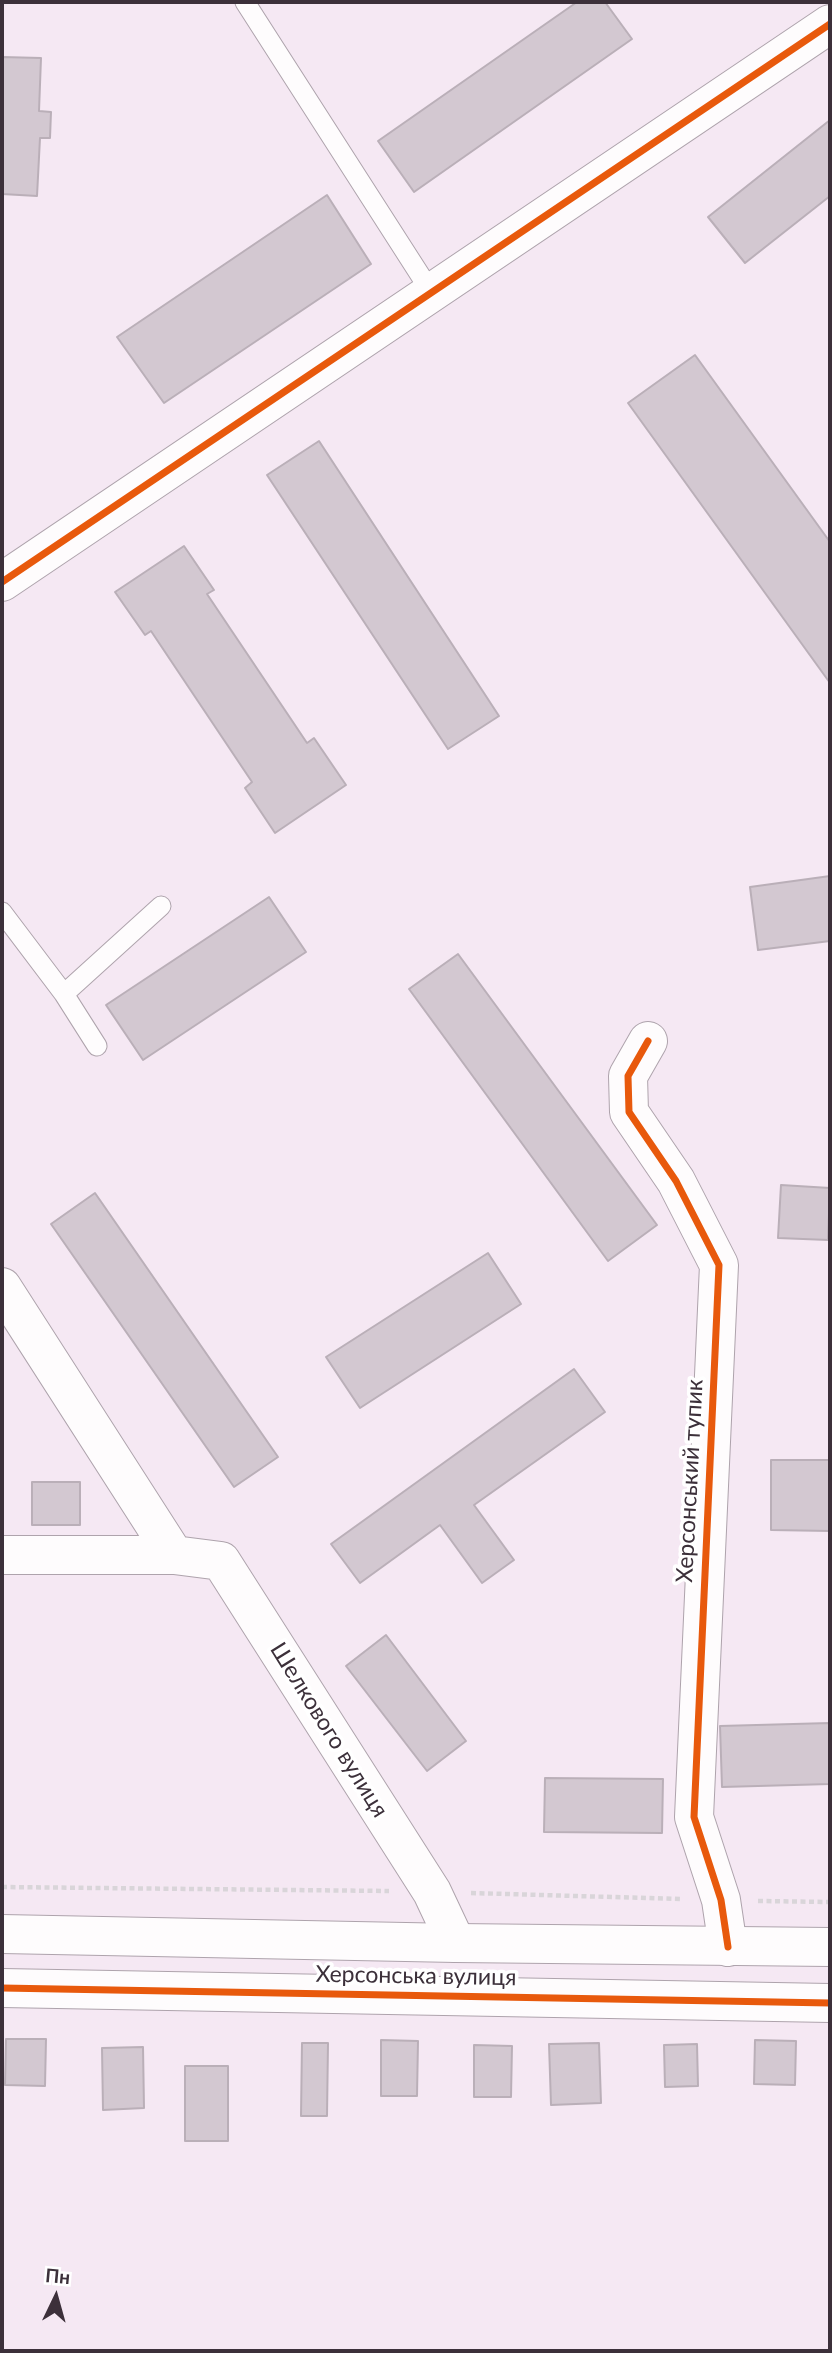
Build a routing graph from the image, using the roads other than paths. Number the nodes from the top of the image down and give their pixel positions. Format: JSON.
{"nodes":[{"id":1,"x":245,"y":2,"type":"edge"},
{"id":2,"x":830,"y":24,"type":"edge"},
{"id":3,"x":431,"y":292,"type":"junction"},
{"id":4,"x":2,"y":582,"type":"edge"},
{"id":5,"x":161,"y":906,"type":"dead end"},
{"id":6,"x":2,"y":912,"type":"edge"},
{"id":7,"x":64,"y":995,"type":"junction"},
{"id":8,"x":648,"y":1041,"type":"dead end"},
{"id":9,"x":97,"y":1046,"type":"dead end"},
{"id":10,"x":2,"y":1287,"type":"edge"},
{"id":11,"x":2,"y":1555,"type":"edge"},
{"id":12,"x":174,"y":1555,"type":"junction"},
{"id":13,"x":2,"y":1934,"type":"edge"},
{"id":14,"x":456,"y":1944,"type":"junction"},
{"id":15,"x":727,"y":1947,"type":"junction"},
{"id":16,"x":830,"y":1947,"type":"edge"},
{"id":17,"x":2,"y":1988,"type":"edge"},
{"id":18,"x":830,"y":2003,"type":"edge"}],
"edges":[{"from":1,"to":3,"type":"lane"},
{"from":2,"to":3,"type":"street"},
{"from":3,"to":4,"type":"street"},
{"from":5,"to":7,"type":"lane"},
{"from":6,"to":7,"type":"lane"},
{"from":7,"to":9,"type":"lane"},
{"from":8,"to":15,"type":"street","name":"Херсонський тупик"},
{"from":10,"to":12,"type":"street"},
{"from":11,"to":12,"type":"street","name":"Шелкового вулиця"},
{"from":12,"to":14,"type":"street","name":"Шелкового вулиця"},
{"from":13,"to":14,"type":"street","name":"Херсонська вулиця"},
{"from":14,"to":15,"type":"street","name":"Херсонська вулиця"},
{"from":15,"to":16,"type":"street","name":"Херсонська вулиця"},
{"from":17,"to":18,"type":"street","name":"Херсонська вулиця"}]}
